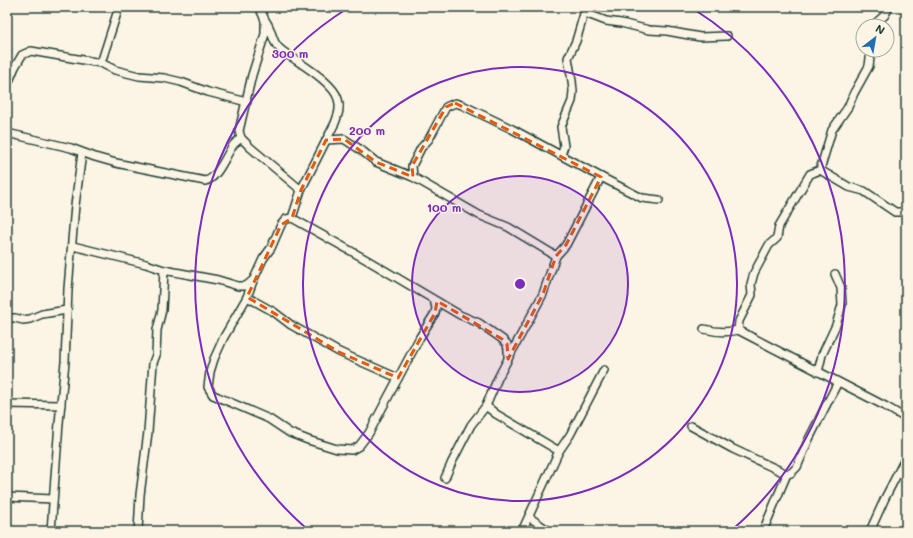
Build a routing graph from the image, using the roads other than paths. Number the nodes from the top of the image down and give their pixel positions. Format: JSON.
{"nodes":[{"id":1,"x":119,"y":7,"type":"edge"},
{"id":2,"x":259,"y":7,"type":"edge"},
{"id":3,"x":889,"y":7,"type":"edge"},
{"id":4,"x":586,"y":10,"type":"edge"},
{"id":5,"x":882,"y":18,"type":"edge"},
{"id":6,"x":265,"y":20,"type":"junction"},
{"id":7,"x":727,"y":36,"type":"dead end"},
{"id":8,"x":870,"y":58,"type":"edge"},
{"id":9,"x":101,"y":63,"type":"junction"},
{"id":10,"x":7,"y":86,"type":"edge"},
{"id":11,"x":246,"y":102,"type":"junction"},
{"id":12,"x":7,"y":133,"type":"edge"},
{"id":13,"x":241,"y":138,"type":"junction"},
{"id":14,"x":326,"y":140,"type":"junction"},
{"id":15,"x":82,"y":153,"type":"junction"},
{"id":16,"x":561,"y":155,"type":"junction"},
{"id":17,"x":820,"y":170,"type":"junction"},
{"id":18,"x":412,"y":177,"type":"junction"},
{"id":19,"x":601,"y":177,"type":"junction"},
{"id":20,"x":301,"y":190,"type":"junction"},
{"id":21,"x":659,"y":200,"type":"dead end"},
{"id":22,"x":906,"y":212,"type":"edge"},
{"id":23,"x":292,"y":218,"type":"junction"},
{"id":24,"x":72,"y":246,"type":"junction"},
{"id":25,"x":556,"y":256,"type":"junction"},
{"id":26,"x":164,"y":270,"type":"junction"},
{"id":27,"x":834,"y":274,"type":"dead end"},
{"id":28,"x":253,"y":281,"type":"junction"},
{"id":29,"x":247,"y":297,"type":"junction"},
{"id":30,"x":434,"y":300,"type":"junction"},
{"id":31,"x":67,"y":310,"type":"junction"},
{"id":32,"x":7,"y":318,"type":"edge"},
{"id":33,"x":704,"y":329,"type":"dead end"},
{"id":34,"x":738,"y":330,"type":"junction"},
{"id":35,"x":508,"y":359,"type":"junction"},
{"id":36,"x":604,"y":370,"type":"dead end"},
{"id":37,"x":818,"y":372,"type":"junction"},
{"id":38,"x":398,"y":378,"type":"junction"},
{"id":39,"x":838,"y":382,"type":"junction"},
{"id":40,"x":7,"y":404,"type":"edge"},
{"id":41,"x":61,"y":405,"type":"junction"},
{"id":42,"x":486,"y":406,"type":"junction"},
{"id":43,"x":906,"y":421,"type":"edge"},
{"id":44,"x":691,"y":426,"type":"dead end"},
{"id":45,"x":559,"y":451,"type":"junction"},
{"id":46,"x":906,"y":457,"type":"edge"},
{"id":47,"x":787,"y":474,"type":"junction"},
{"id":48,"x":445,"y":478,"type":"dead end"},
{"id":49,"x":7,"y":497,"type":"edge"},
{"id":50,"x":53,"y":499,"type":"junction"},
{"id":51,"x":529,"y":517,"type":"junction"},
{"id":52,"x":50,"y":531,"type":"edge"},
{"id":53,"x":138,"y":531,"type":"edge"},
{"id":54,"x":522,"y":531,"type":"edge"},
{"id":55,"x":549,"y":531,"type":"edge"},
{"id":56,"x":763,"y":531,"type":"edge"},
{"id":57,"x":870,"y":531,"type":"edge"}],
"edges":[{"from":1,"to":9,"type":"street"},
{"from":2,"to":6,"type":"street"},
{"from":3,"to":5,"type":"street"},
{"from":4,"to":7,"type":"street"},
{"from":4,"to":16,"type":"street"},
{"from":6,"to":11,"type":"street"},
{"from":6,"to":14,"type":"street"},
{"from":8,"to":17,"type":"street"},
{"from":9,"to":10,"type":"street"},
{"from":9,"to":11,"type":"street"},
{"from":11,"to":13,"type":"street"},
{"from":12,"to":15,"type":"street"},
{"from":13,"to":15,"type":"street"},
{"from":13,"to":20,"type":"street"},
{"from":14,"to":18,"type":"street"},
{"from":14,"to":20,"type":"street"},
{"from":15,"to":24,"type":"street"},
{"from":16,"to":18,"type":"street"},
{"from":16,"to":19,"type":"street"},
{"from":17,"to":22,"type":"street"},
{"from":17,"to":34,"type":"street"},
{"from":18,"to":25,"type":"street"},
{"from":19,"to":21,"type":"street"},
{"from":19,"to":25,"type":"street"},
{"from":20,"to":23,"type":"street"},
{"from":23,"to":28,"type":"street"},
{"from":23,"to":30,"type":"street"},
{"from":24,"to":26,"type":"street"},
{"from":24,"to":31,"type":"street"},
{"from":25,"to":35,"type":"street"},
{"from":26,"to":28,"type":"street"},
{"from":26,"to":53,"type":"street"},
{"from":27,"to":37,"type":"street"},
{"from":28,"to":29,"type":"street"},
{"from":29,"to":38,"type":"street"},
{"from":29,"to":38,"type":"street"},
{"from":30,"to":35,"type":"street"},
{"from":30,"to":38,"type":"street"},
{"from":31,"to":32,"type":"street"},
{"from":31,"to":41,"type":"street"},
{"from":33,"to":34,"type":"street"},
{"from":34,"to":37,"type":"street"},
{"from":35,"to":42,"type":"street"},
{"from":36,"to":45,"type":"street"},
{"from":37,"to":39,"type":"street"},
{"from":39,"to":43,"type":"street"},
{"from":39,"to":47,"type":"street"},
{"from":40,"to":41,"type":"street"},
{"from":41,"to":50,"type":"street"},
{"from":42,"to":45,"type":"street"},
{"from":42,"to":48,"type":"street"},
{"from":44,"to":47,"type":"street"},
{"from":45,"to":51,"type":"street"},
{"from":46,"to":57,"type":"street"},
{"from":47,"to":56,"type":"street"},
{"from":49,"to":50,"type":"street"},
{"from":50,"to":52,"type":"street"},
{"from":51,"to":54,"type":"street"},
{"from":51,"to":55,"type":"street"}]}
